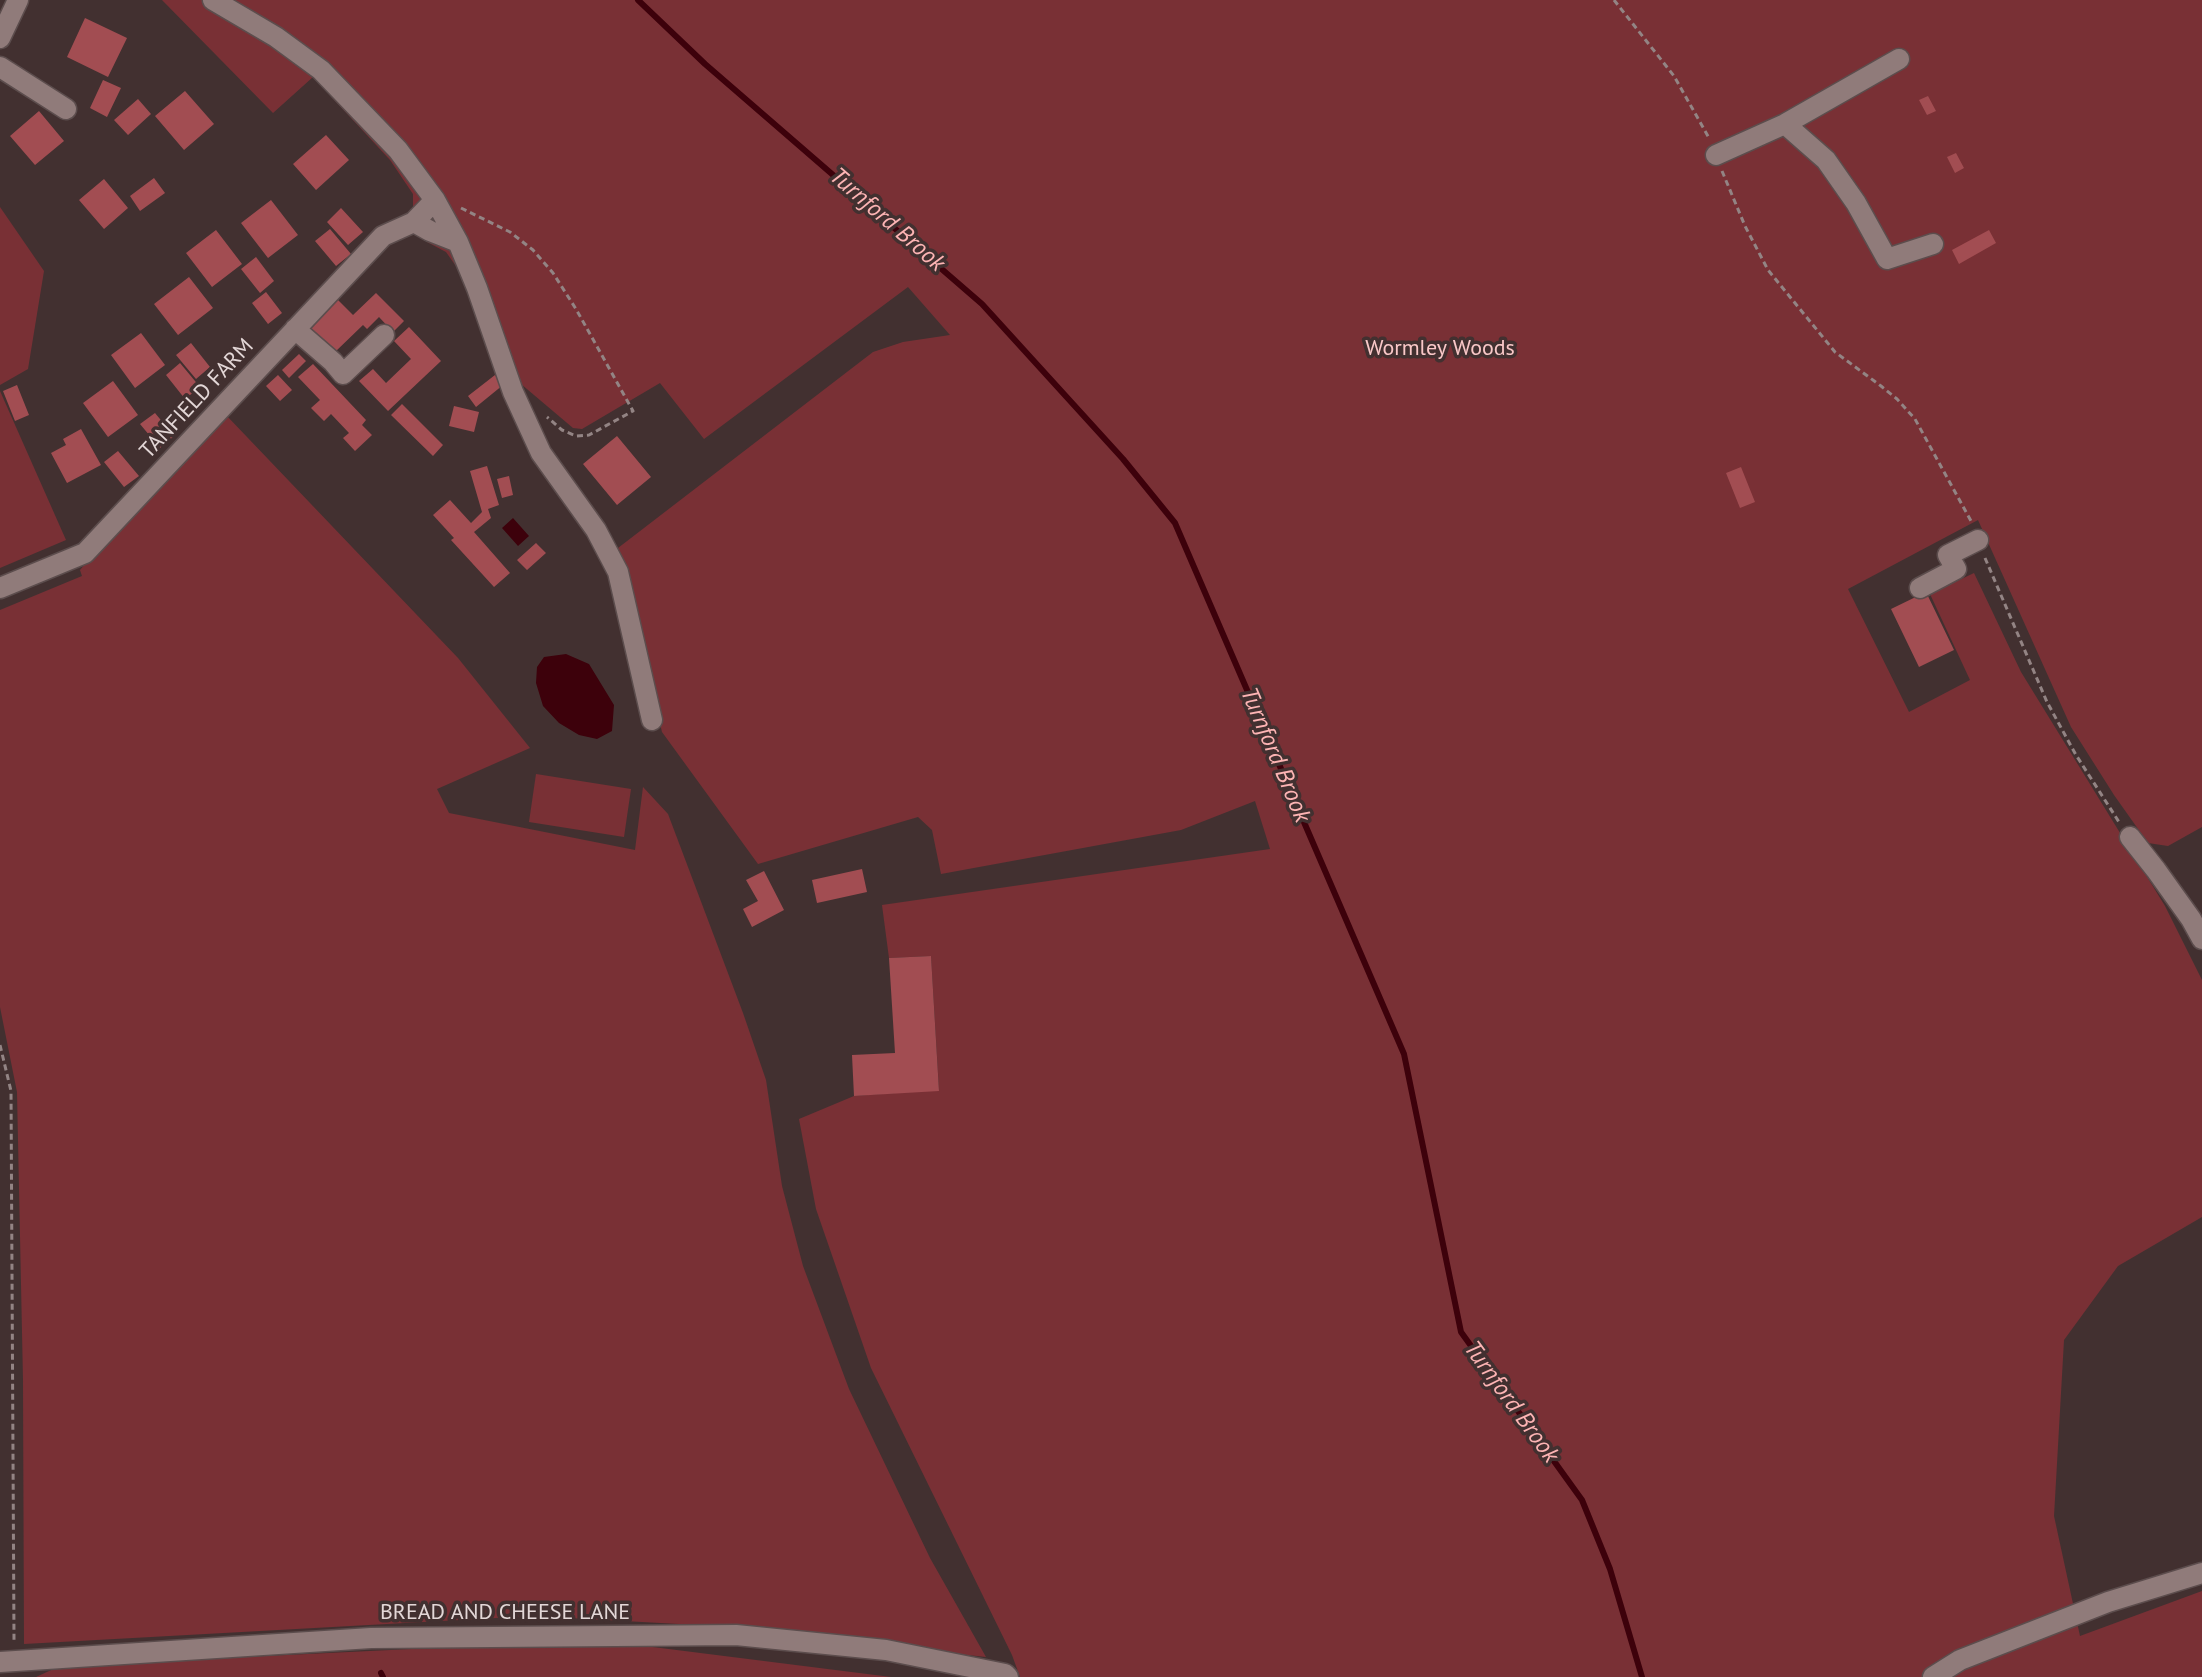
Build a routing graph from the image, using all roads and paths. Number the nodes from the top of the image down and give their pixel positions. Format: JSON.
{"nodes":[{"id":1,"x":18,"y":0,"type":"edge"},
{"id":2,"x":213,"y":0,"type":"edge"},
{"id":3,"x":1614,"y":0,"type":"edge"},
{"id":4,"x":0,"y":38,"type":"edge"},
{"id":5,"x":1899,"y":59,"type":"dead end"},
{"id":6,"x":0,"y":67,"type":"edge"},
{"id":7,"x":66,"y":109,"type":"dead end"},
{"id":8,"x":1785,"y":124,"type":"junction"},
{"id":9,"x":1716,"y":155,"type":"junction"},
{"id":10,"x":435,"y":200,"type":"junction"},
{"id":11,"x":414,"y":222,"type":"junction"},
{"id":12,"x":458,"y":242,"type":"junction"},
{"id":13,"x":1933,"y":244,"type":"dead end"},
{"id":14,"x":295,"y":329,"type":"junction"},
{"id":15,"x":384,"y":335,"type":"dead end"},
{"id":16,"x":544,"y":414,"type":"dead end"},
{"id":17,"x":1978,"y":540,"type":"junction"},
{"id":18,"x":0,"y":588,"type":"edge"},
{"id":19,"x":1920,"y":588,"type":"dead end"},
{"id":20,"x":652,"y":720,"type":"dead end"},
{"id":21,"x":2130,"y":837,"type":"joint"},
{"id":22,"x":2202,"y":939,"type":"edge"},
{"id":23,"x":0,"y":1045,"type":"edge"},
{"id":24,"x":2202,"y":1573,"type":"edge"},
{"id":25,"x":10,"y":1667,"type":"edge"},
{"id":26,"x":1008,"y":1677,"type":"edge"},
{"id":27,"x":1933,"y":1677,"type":"edge"}],
"edges":[{"from":1,"to":4,"type":"street"},
{"from":2,"to":10,"type":"street"},
{"from":3,"to":9,"type":"path"},
{"from":5,"to":8,"type":"street"},
{"from":6,"to":7,"type":"street"},
{"from":8,"to":9,"type":"street"},
{"from":8,"to":13,"type":"street"},
{"from":9,"to":17,"type":"path"},
{"from":10,"to":11,"type":"street","name":"TANFIELD FARM"},
{"from":10,"to":12,"type":"street"},
{"from":10,"to":16,"type":"path"},
{"from":11,"to":12,"type":"street"},
{"from":11,"to":14,"type":"street","name":"TANFIELD FARM"},
{"from":12,"to":20,"type":"street"},
{"from":14,"to":15,"type":"street"},
{"from":14,"to":18,"type":"street","name":"TANFIELD FARM"},
{"from":17,"to":19,"type":"street"},
{"from":17,"to":21,"type":"path"},
{"from":21,"to":22,"type":"street"},
{"from":23,"to":25,"type":"path"},
{"from":24,"to":27,"type":"street"},
{"from":25,"to":26,"type":"street","name":"BREAD AND CHEESE LANE"}]}
